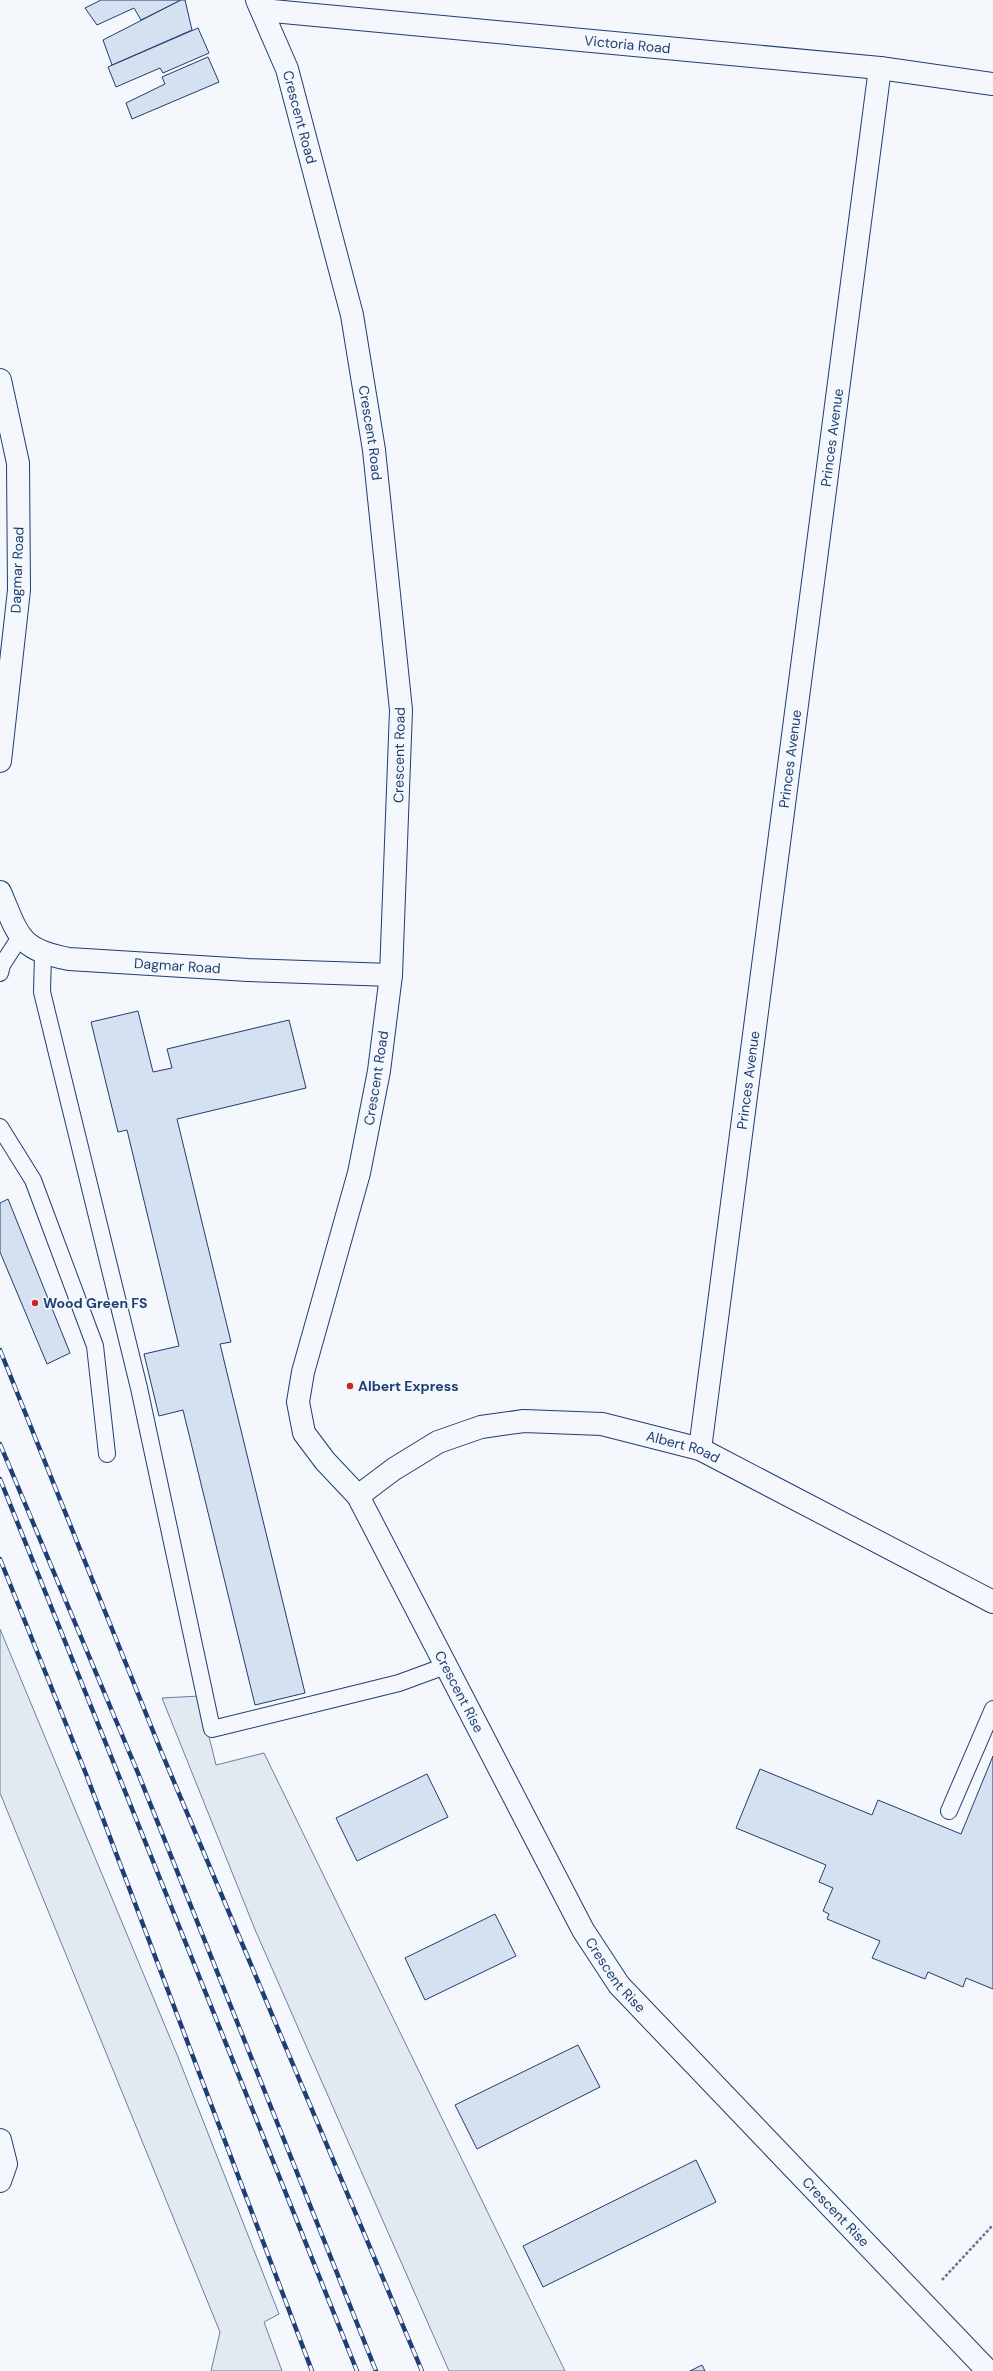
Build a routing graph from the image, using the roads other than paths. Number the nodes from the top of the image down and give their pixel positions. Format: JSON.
{"nodes":[{"id":1,"x":260,"y":5,"type":"edge"},
{"id":2,"x":880,"y":68,"type":"junction"},
{"id":3,"x":993,"y":84,"type":"edge"},
{"id":4,"x":0,"y":380,"type":"edge"},
{"id":5,"x":0,"y":761,"type":"edge"},
{"id":6,"x":0,"y":892,"type":"edge"},
{"id":7,"x":20,"y":937,"type":"junction"},
{"id":8,"x":42,"y":954,"type":"junction"},
{"id":9,"x":0,"y":972,"type":"edge"},
{"id":10,"x":391,"y":975,"type":"junction"},
{"id":11,"x":0,"y":1128,"type":"edge"},
{"id":12,"x":700,"y":1449,"type":"junction"},
{"id":13,"x":107,"y":1454,"type":"dead end"},
{"id":14,"x":358,"y":1496,"type":"junction"},
{"id":15,"x":993,"y":1602,"type":"edge"},
{"id":16,"x":448,"y":1665,"type":"junction"},
{"id":17,"x":993,"y":1709,"type":"edge"},
{"id":18,"x":949,"y":1811,"type":"dead end"},
{"id":19,"x":0,"y":2140,"type":"edge"},
{"id":20,"x":0,"y":2181,"type":"edge"},
{"id":21,"x":988,"y":2371,"type":"edge"}],
"edges":[{"from":1,"to":2,"type":"street","name":"Victoria Road"},
{"from":1,"to":10,"type":"street","name":"Crescent Road"},
{"from":2,"to":3,"type":"street","name":"Victoria Road"},
{"from":2,"to":12,"type":"street","name":"Princes Avenue"},
{"from":4,"to":5,"type":"street","name":"Dagmar Road"},
{"from":6,"to":7,"type":"street","name":"Dagmar Road"},
{"from":7,"to":8,"type":"street","name":"Dagmar Road"},
{"from":7,"to":9,"type":"lane"},
{"from":8,"to":10,"type":"street","name":"Dagmar Road"},
{"from":8,"to":16,"type":"lane"},
{"from":10,"to":14,"type":"street","name":"Crescent Road"},
{"from":11,"to":13,"type":"lane"},
{"from":12,"to":14,"type":"street","name":"Albert Road"},
{"from":12,"to":15,"type":"street","name":"Albert Road"},
{"from":14,"to":16,"type":"street","name":"Crescent Rise"},
{"from":16,"to":21,"type":"street","name":"Crescent Rise"},
{"from":17,"to":18,"type":"lane"},
{"from":19,"to":20,"type":"street"}]}
